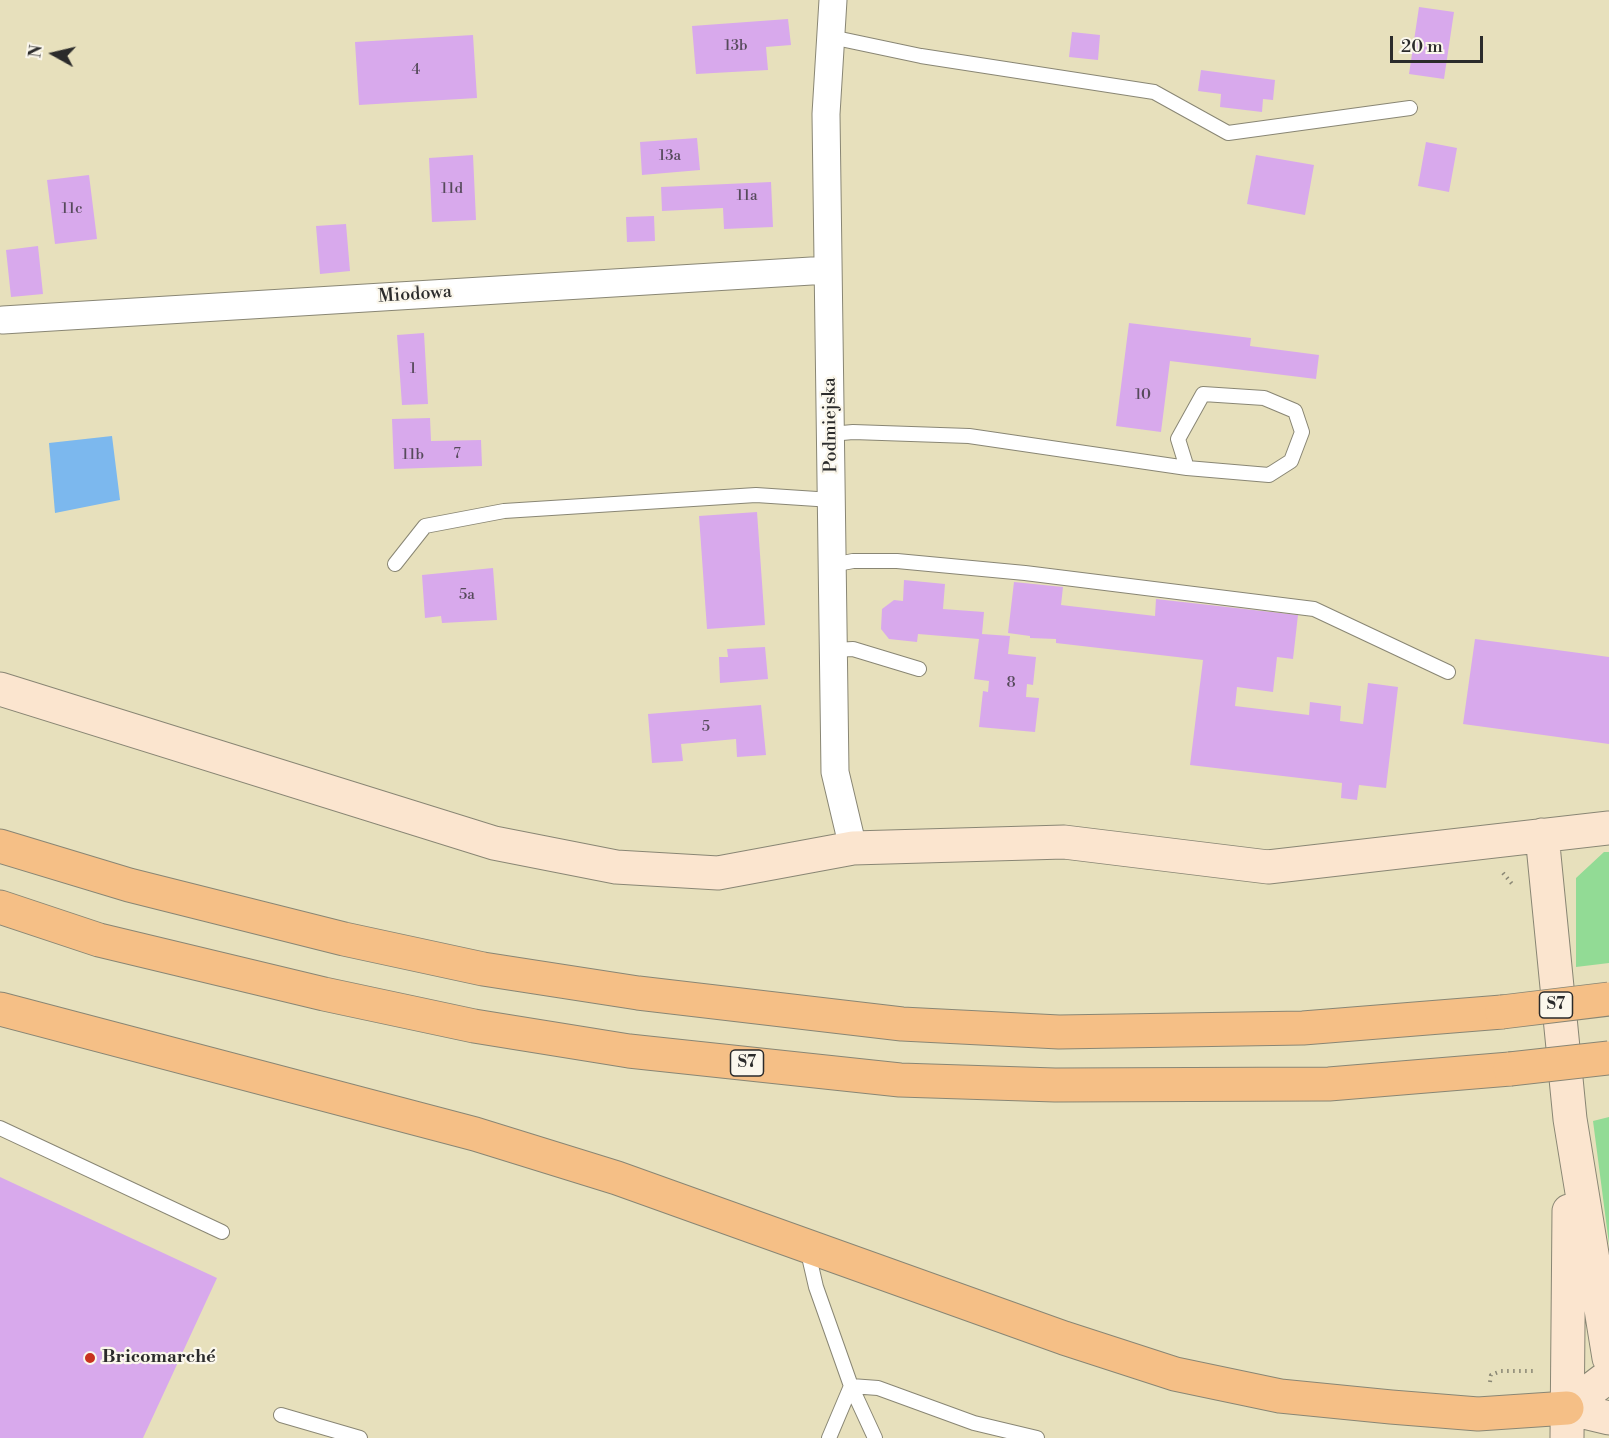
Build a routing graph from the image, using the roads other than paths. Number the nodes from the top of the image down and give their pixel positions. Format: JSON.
{"nodes":[{"id":1,"x":833,"y":0,"type":"edge"},
{"id":2,"x":831,"y":37,"type":"junction"},
{"id":3,"x":1410,"y":108,"type":"dead end"},
{"id":4,"x":828,"y":270,"type":"junction"},
{"id":5,"x":3,"y":320,"type":"dead end"},
{"id":6,"x":831,"y":434,"type":"junction"},
{"id":7,"x":1187,"y":468,"type":"junction"},
{"id":8,"x":832,"y":500,"type":"junction"},
{"id":9,"x":395,"y":564,"type":"dead end"},
{"id":10,"x":832,"y":565,"type":"junction"},
{"id":11,"x":834,"y":650,"type":"junction"},
{"id":12,"x":919,"y":669,"type":"dead end"},
{"id":13,"x":1448,"y":672,"type":"dead end"},
{"id":14,"x":0,"y":689,"type":"edge"},
{"id":15,"x":1609,"y":828,"type":"edge"},
{"id":16,"x":1542,"y":835,"type":"junction"},
{"id":17,"x":0,"y":846,"type":"edge"},
{"id":18,"x":853,"y":848,"type":"junction"},
{"id":19,"x":0,"y":907,"type":"edge"},
{"id":20,"x":1609,"y":999,"type":"edge"},
{"id":21,"x":0,"y":1009,"type":"edge"},
{"id":22,"x":1609,"y":1058,"type":"edge"},
{"id":23,"x":1570,"y":1119,"type":"junction"},
{"id":24,"x":0,"y":1128,"type":"edge"},
{"id":25,"x":222,"y":1232,"type":"dead end"},
{"id":26,"x":807,"y":1246,"type":"junction"},
{"id":27,"x":1609,"y":1358,"type":"edge"},
{"id":28,"x":1609,"y":1376,"type":"edge"},
{"id":29,"x":850,"y":1386,"type":"junction"},
{"id":30,"x":281,"y":1415,"type":"dead end"},
{"id":31,"x":1609,"y":1418,"type":"edge"},
{"id":32,"x":1567,"y":1423,"type":"edge"},
{"id":33,"x":360,"y":1438,"type":"edge"},
{"id":34,"x":829,"y":1438,"type":"edge"},
{"id":35,"x":875,"y":1438,"type":"edge"},
{"id":36,"x":1037,"y":1438,"type":"edge"}],
"edges":[{"from":1,"to":2,"type":"street","name":"Podmiejska"},
{"from":2,"to":3,"type":"lane"},
{"from":2,"to":4,"type":"street","name":"Podmiejska"},
{"from":4,"to":5,"type":"street","name":"Miodowa"},
{"from":4,"to":6,"type":"street","name":"Podmiejska"},
{"from":6,"to":7,"type":"lane"},
{"from":6,"to":8,"type":"street","name":"Podmiejska"},
{"from":7,"to":7,"type":"lane"},
{"from":8,"to":9,"type":"lane"},
{"from":8,"to":10,"type":"street","name":"Podmiejska"},
{"from":10,"to":11,"type":"street","name":"Podmiejska"},
{"from":10,"to":13,"type":"lane"},
{"from":11,"to":12,"type":"lane"},
{"from":11,"to":18,"type":"street","name":"Podmiejska"},
{"from":14,"to":18,"type":"street"},
{"from":15,"to":16,"type":"street"},
{"from":16,"to":18,"type":"street"},
{"from":16,"to":23,"type":"street"},
{"from":17,"to":20,"type":"highway","number":"S7","bridge":true},
{"from":19,"to":22,"type":"highway","number":"S7","bridge":true},
{"from":21,"to":26,"type":"highway"},
{"from":23,"to":27,"type":"street"},
{"from":23,"to":32,"type":"street"},
{"from":24,"to":25,"type":"lane"},
{"from":26,"to":29,"type":"lane"},
{"from":26,"to":32,"type":"highway"},
{"from":28,"to":32,"type":"street"},
{"from":29,"to":34,"type":"lane"},
{"from":29,"to":35,"type":"lane"},
{"from":29,"to":36,"type":"lane"},
{"from":30,"to":33,"type":"lane"},
{"from":31,"to":32,"type":"street"}]}
